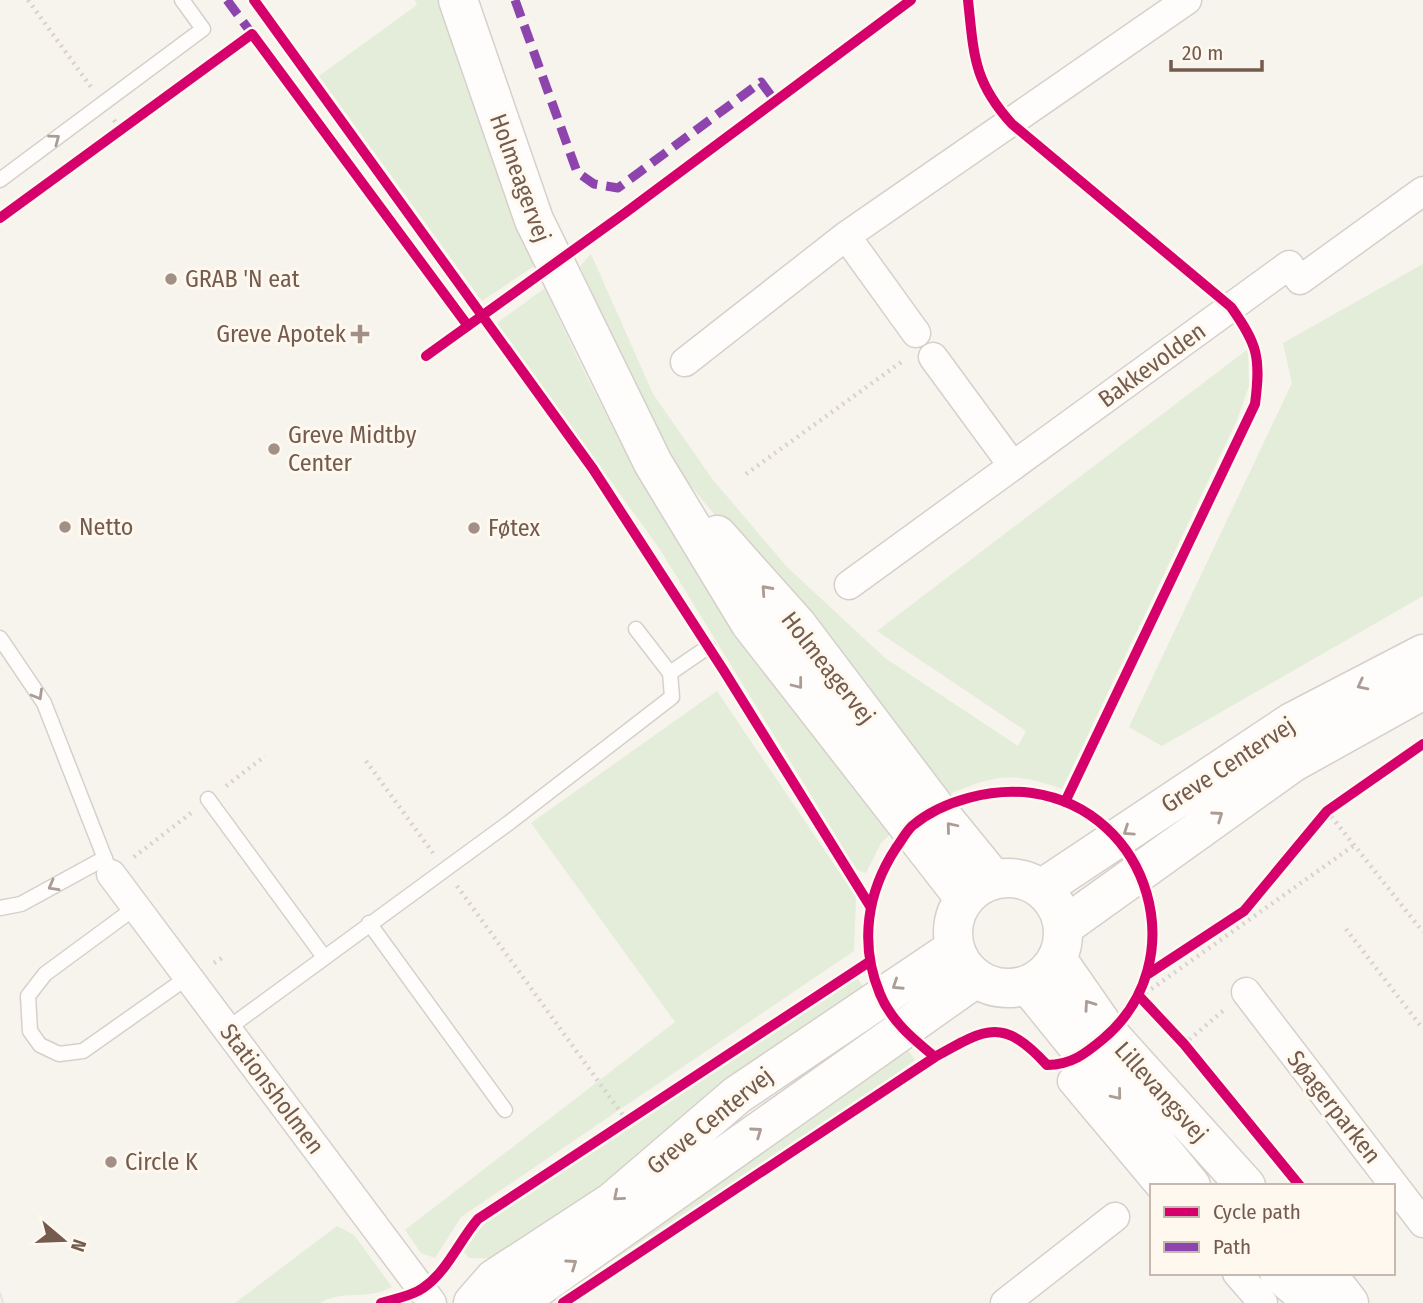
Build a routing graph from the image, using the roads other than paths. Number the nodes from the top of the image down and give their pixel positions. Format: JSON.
{"nodes":[{"id":1,"x":457,"y":0,"type":"edge"},
{"id":2,"x":1187,"y":0,"type":"edge"},
{"id":3,"x":185,"y":1,"type":"edge"},
{"id":4,"x":0,"y":180,"type":"edge"},
{"id":5,"x":1423,"y":191,"type":"edge"},
{"id":6,"x":846,"y":236,"type":"junction"},
{"id":7,"x":685,"y":362,"type":"dead end"},
{"id":8,"x":1013,"y":466,"type":"junction"},
{"id":9,"x":849,"y":585,"type":"dead end"},
{"id":10,"x":636,"y":629,"type":"dead end"},
{"id":11,"x":0,"y":638,"type":"edge"},
{"id":12,"x":708,"y":647,"type":"dead end"},
{"id":13,"x":1423,"y":654,"type":"edge"},
{"id":14,"x":670,"y":673,"type":"junction"},
{"id":15,"x":1423,"y":690,"type":"edge"},
{"id":16,"x":208,"y":799,"type":"road end"},
{"id":17,"x":108,"y":866,"type":"junction"},
{"id":18,"x":979,"y":889,"type":"junction"},
{"id":19,"x":1041,"y":889,"type":"junction"},
{"id":20,"x":136,"y":907,"type":"junction"},
{"id":21,"x":0,"y":908,"type":"edge"},
{"id":22,"x":369,"y":923,"type":"junction"},
{"id":23,"x":1060,"y":943,"type":"junction"},
{"id":24,"x":955,"y":948,"type":"junction"},
{"id":25,"x":324,"y":957,"type":"junction"},
{"id":26,"x":188,"y":977,"type":"junction"},
{"id":27,"x":976,"y":978,"type":"junction"},
{"id":28,"x":1028,"y":985,"type":"junction"},
{"id":29,"x":1246,"y":992,"type":"road end"},
{"id":30,"x":227,"y":1029,"type":"junction"},
{"id":31,"x":1072,"y":1081,"type":"dead end"},
{"id":32,"x":505,"y":1110,"type":"dead end"},
{"id":33,"x":1158,"y":1184,"type":"edge"},
{"id":34,"x":1189,"y":1184,"type":"edge"},
{"id":35,"x":1244,"y":1184,"type":"edge"},
{"id":36,"x":1393,"y":1184,"type":"edge"},
{"id":37,"x":1395,"y":1186,"type":"edge"},
{"id":38,"x":1115,"y":1217,"type":"dead end"},
{"id":39,"x":1423,"y":1223,"type":"edge"},
{"id":40,"x":1239,"y":1275,"type":"edge"},
{"id":41,"x":1281,"y":1275,"type":"edge"},
{"id":42,"x":1328,"y":1275,"type":"edge"},
{"id":43,"x":432,"y":1303,"type":"edge"},
{"id":44,"x":473,"y":1303,"type":"edge"},
{"id":45,"x":516,"y":1303,"type":"edge"},
{"id":46,"x":1004,"y":1303,"type":"edge"},
{"id":47,"x":1264,"y":1303,"type":"edge"},
{"id":48,"x":1314,"y":1303,"type":"edge"},
{"id":49,"x":1349,"y":1303,"type":"edge"}],
"edges":[{"from":1,"to":18,"type":"street","name":"Holmeagervej"},
{"from":2,"to":6,"type":"street"},
{"from":4,"to":3,"type":"lane","one_way":true},
{"from":5,"to":8,"type":"street","name":"Bakkevolden"},
{"from":6,"to":7,"type":"street"},
{"from":6,"to":8,"type":"street"},
{"from":8,"to":9,"type":"street","name":"Bakkevolden"},
{"from":10,"to":14,"type":"lane"},
{"from":11,"to":17,"type":"lane","one_way":true},
{"from":12,"to":14,"type":"lane"},
{"from":13,"to":19,"type":"street","name":"Greve Centervej","one_way":true},
{"from":14,"to":22,"type":"lane"},
{"from":23,"to":15,"type":"street","name":"Greve Centervej","one_way":true},
{"from":16,"to":25,"type":"lane"},
{"from":17,"to":20,"type":"street","name":"Stationsholmen"},
{"from":17,"to":21,"type":"lane","one_way":true},
{"from":18,"to":19,"type":"street"},
{"from":18,"to":24,"type":"street"},
{"from":19,"to":23,"type":"street"},
{"from":20,"to":26,"type":"street","name":"Stationsholmen"},
{"from":20,"to":26,"type":"lane"},
{"from":22,"to":25,"type":"lane"},
{"from":22,"to":32,"type":"lane"},
{"from":23,"to":28,"type":"street"},
{"from":35,"to":23,"type":"street","name":"Lillevangsvej","one_way":true},
{"from":24,"to":27,"type":"street"},
{"from":24,"to":44,"type":"street","name":"Greve Centervej","one_way":true},
{"from":25,"to":30,"type":"lane"},
{"from":26,"to":30,"type":"street","name":"Stationsholmen"},
{"from":27,"to":28,"type":"street"},
{"from":45,"to":27,"type":"street","name":"Greve Centervej","one_way":true},
{"from":28,"to":34,"type":"street","name":"Lillevangsvej","one_way":true},
{"from":29,"to":36,"type":"street","name":"Søagerparken"},
{"from":30,"to":43,"type":"street","name":"Stationsholmen"},
{"from":31,"to":33,"type":"street"},
{"from":37,"to":39,"type":"street","name":"Søagerparken"},
{"from":38,"to":46,"type":"street"},
{"from":40,"to":47,"type":"street"},
{"from":41,"to":48,"type":"street"},
{"from":42,"to":49,"type":"street"}]}
